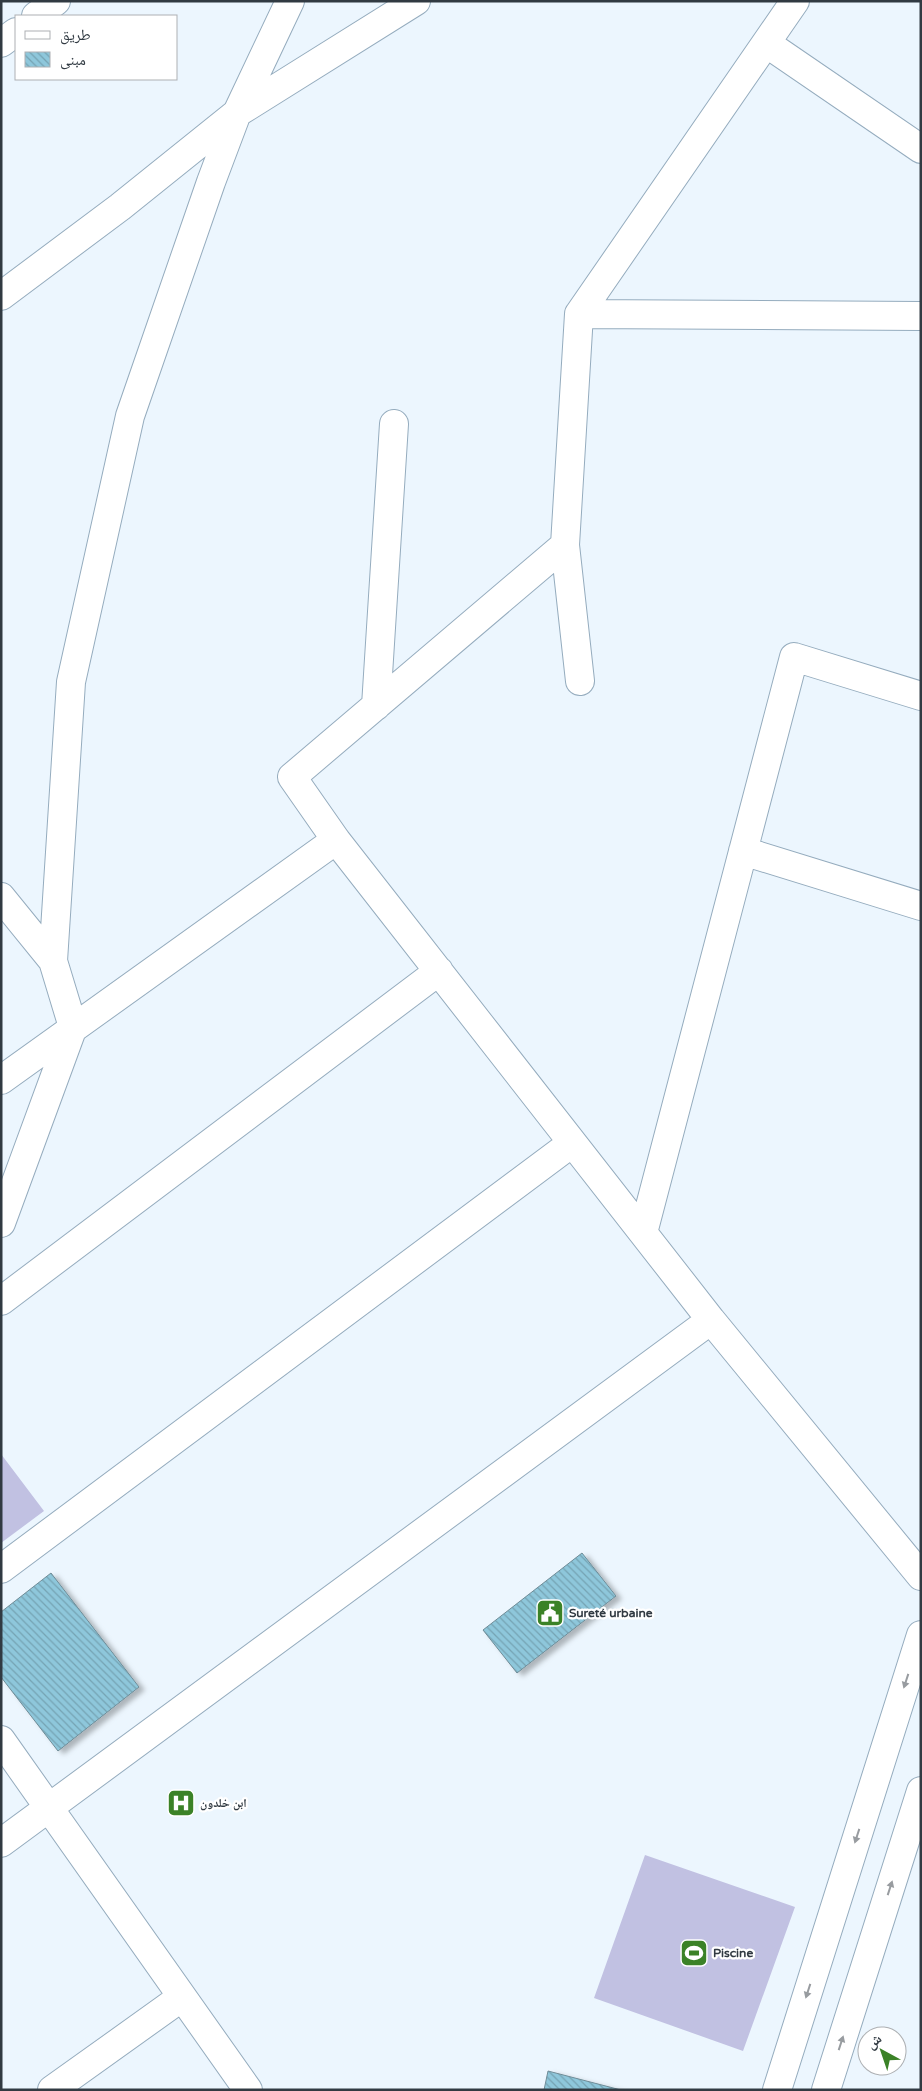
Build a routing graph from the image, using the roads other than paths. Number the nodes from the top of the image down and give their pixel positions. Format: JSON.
{"nodes":[{"id":1,"x":56,"y":1,"type":"edge"},
{"id":2,"x":290,"y":1,"type":"edge"},
{"id":3,"x":416,"y":1,"type":"edge"},
{"id":4,"x":795,"y":1,"type":"edge"},
{"id":5,"x":37,"y":15,"type":"edge"},
{"id":6,"x":15,"y":33,"type":"edge"},
{"id":7,"x":1,"y":43,"type":"edge"},
{"id":8,"x":766,"y":43,"type":"junction"},
{"id":9,"x":237,"y":113,"type":"junction"},
{"id":10,"x":921,"y":149,"type":"edge"},
{"id":11,"x":1,"y":296,"type":"edge"},
{"id":12,"x":579,"y":314,"type":"junction"},
{"id":13,"x":921,"y":316,"type":"edge"},
{"id":14,"x":394,"y":424,"type":"dead end"},
{"id":15,"x":565,"y":546,"type":"junction"},
{"id":16,"x":580,"y":681,"type":"dead end"},
{"id":17,"x":921,"y":696,"type":"edge"},
{"id":18,"x":376,"y":706,"type":"junction"},
{"id":19,"x":336,"y":840,"type":"junction"},
{"id":20,"x":742,"y":851,"type":"junction"},
{"id":21,"x":1,"y":897,"type":"edge"},
{"id":22,"x":921,"y":906,"type":"edge"},
{"id":23,"x":53,"y":961,"type":"junction"},
{"id":24,"x":439,"y":971,"type":"junction"},
{"id":25,"x":73,"y":1026,"type":"junction"},
{"id":26,"x":1,"y":1080,"type":"edge"},
{"id":27,"x":572,"y":1143,"type":"junction"},
{"id":28,"x":1,"y":1223,"type":"edge"},
{"id":29,"x":643,"y":1233,"type":"junction"},
{"id":30,"x":1,"y":1301,"type":"edge"},
{"id":31,"x":711,"y":1320,"type":"junction"},
{"id":32,"x":1,"y":1569,"type":"edge"},
{"id":33,"x":921,"y":1576,"type":"edge"},
{"id":34,"x":921,"y":1635,"type":"edge"},
{"id":35,"x":1,"y":1740,"type":"edge"},
{"id":36,"x":921,"y":1791,"type":"edge"},
{"id":37,"x":49,"y":1808,"type":"junction"},
{"id":38,"x":1,"y":1843,"type":"edge"},
{"id":39,"x":182,"y":1997,"type":"junction"},
{"id":40,"x":52,"y":2090,"type":"edge"},
{"id":41,"x":248,"y":2090,"type":"edge"},
{"id":42,"x":777,"y":2090,"type":"edge"},
{"id":43,"x":826,"y":2090,"type":"edge"}],
"edges":[{"from":1,"to":5,"type":"street"},
{"from":2,"to":9,"type":"street"},
{"from":3,"to":9,"type":"street"},
{"from":4,"to":8,"type":"street"},
{"from":6,"to":7,"type":"street"},
{"from":8,"to":10,"type":"street"},
{"from":8,"to":12,"type":"street"},
{"from":9,"to":11,"type":"street"},
{"from":9,"to":23,"type":"street"},
{"from":12,"to":13,"type":"street"},
{"from":12,"to":15,"type":"street"},
{"from":14,"to":18,"type":"street"},
{"from":15,"to":16,"type":"street"},
{"from":15,"to":18,"type":"street"},
{"from":17,"to":20,"type":"street"},
{"from":18,"to":19,"type":"street"},
{"from":19,"to":24,"type":"street"},
{"from":19,"to":25,"type":"street"},
{"from":20,"to":22,"type":"street"},
{"from":20,"to":29,"type":"street"},
{"from":21,"to":23,"type":"street"},
{"from":23,"to":25,"type":"street"},
{"from":24,"to":27,"type":"street"},
{"from":24,"to":30,"type":"street"},
{"from":25,"to":26,"type":"street"},
{"from":25,"to":28,"type":"street"},
{"from":27,"to":29,"type":"street"},
{"from":27,"to":32,"type":"street"},
{"from":29,"to":31,"type":"street"},
{"from":31,"to":33,"type":"street"},
{"from":31,"to":37,"type":"street"},
{"from":34,"to":42,"type":"street","one_way":true},
{"from":35,"to":37,"type":"street"},
{"from":43,"to":36,"type":"street","one_way":true},
{"from":37,"to":38,"type":"street"},
{"from":37,"to":39,"type":"street"},
{"from":39,"to":40,"type":"street"},
{"from":39,"to":41,"type":"street"}]}
